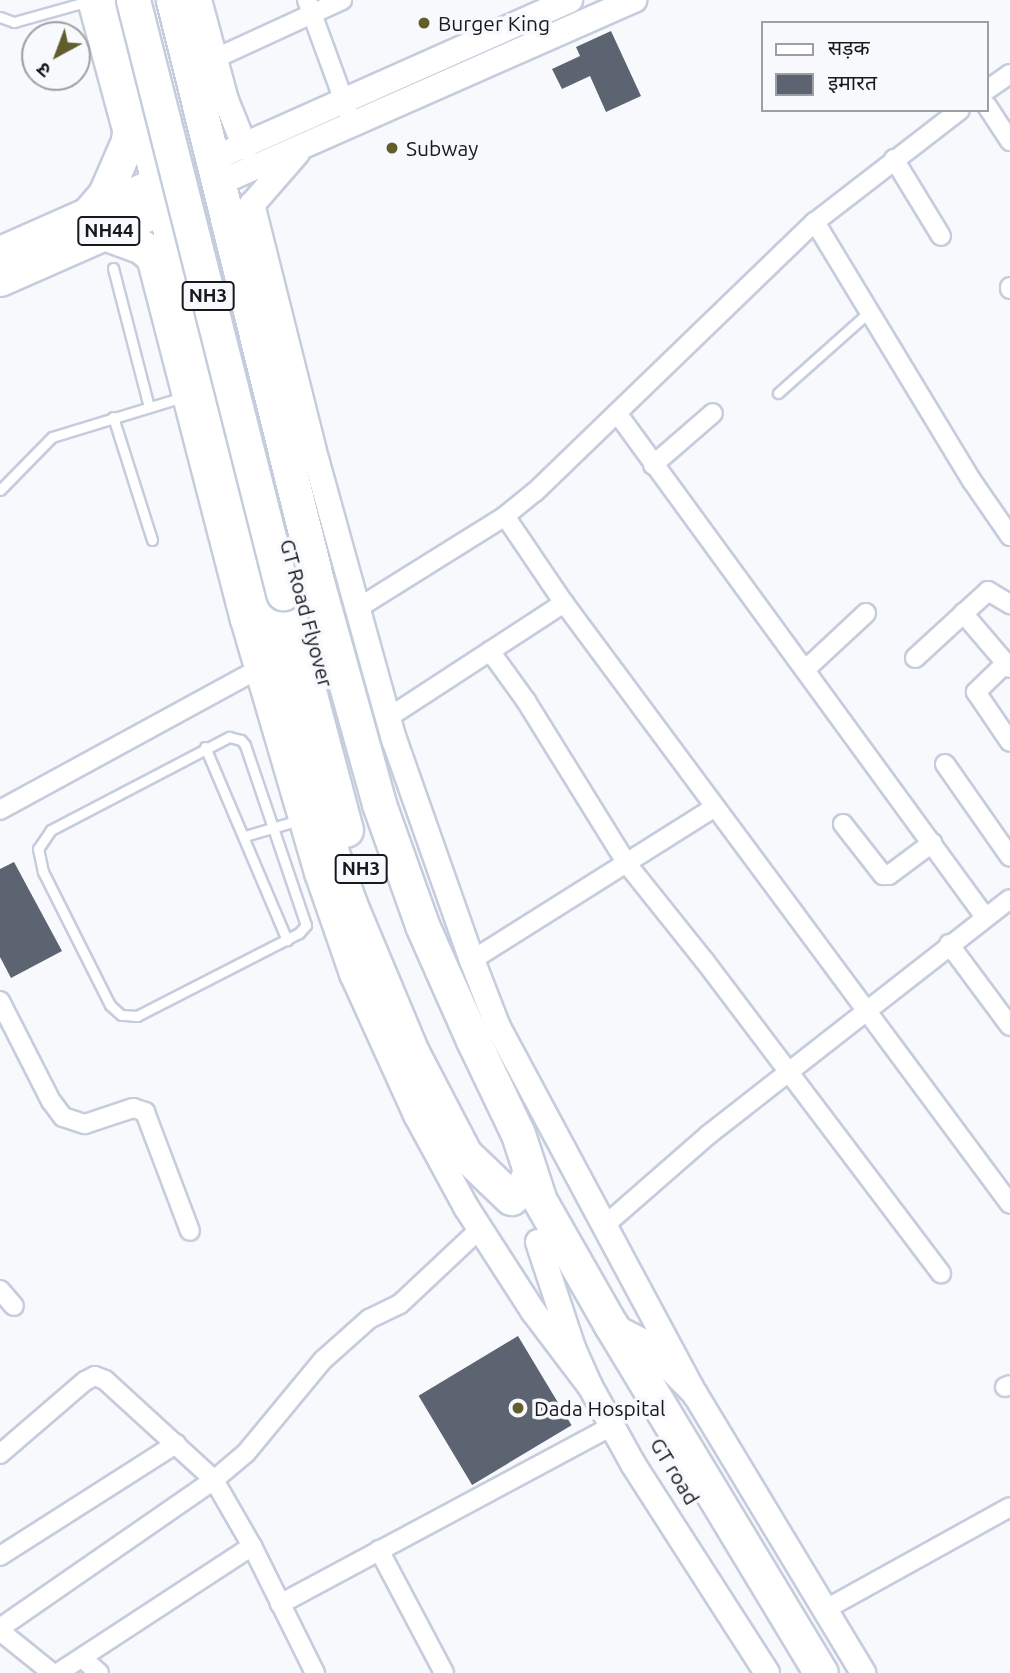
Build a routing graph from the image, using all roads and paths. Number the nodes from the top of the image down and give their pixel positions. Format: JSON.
{"nodes":[{"id":1,"x":91,"y":0,"type":"edge"},
{"id":2,"x":114,"y":0,"type":"edge"},
{"id":3,"x":134,"y":0,"type":"edge"},
{"id":4,"x":154,"y":0,"type":"edge"},
{"id":5,"x":173,"y":0,"type":"edge"},
{"id":6,"x":200,"y":0,"type":"edge"},
{"id":7,"x":342,"y":0,"type":"edge"},
{"id":8,"x":634,"y":0,"type":"edge"},
{"id":9,"x":554,"y":3,"type":"edge"},
{"id":10,"x":310,"y":7,"type":"edge"},
{"id":11,"x":0,"y":16,"type":"edge"},
{"id":12,"x":515,"y":24,"type":"junction"},
{"id":13,"x":526,"y":48,"type":"junction"},
{"id":14,"x":215,"y":59,"type":"junction"},
{"id":15,"x":1010,"y":74,"type":"edge"},
{"id":16,"x":134,"y":79,"type":"junction"},
{"id":17,"x":989,"y":89,"type":"edge"},
{"id":18,"x":344,"y":100,"type":"junction"},
{"id":19,"x":989,"y":109,"type":"edge"},
{"id":20,"x":957,"y":112,"type":"edge"},
{"id":21,"x":352,"y":125,"type":"junction"},
{"id":22,"x":128,"y":141,"type":"junction"},
{"id":23,"x":1010,"y":141,"type":"edge"},
{"id":24,"x":305,"y":145,"type":"junction"},
{"id":25,"x":245,"y":147,"type":"junction"},
{"id":26,"x":894,"y":159,"type":"junction"},
{"id":27,"x":216,"y":171,"type":"junction"},
{"id":28,"x":162,"y":195,"type":"junction"},
{"id":29,"x":252,"y":204,"type":"junction"},
{"id":30,"x":815,"y":222,"type":"junction"},
{"id":31,"x":95,"y":224,"type":"junction"},
{"id":32,"x":231,"y":233,"type":"junction"},
{"id":33,"x":941,"y":236,"type":"dead end"},
{"id":34,"x":5,"y":248,"type":"edge"},
{"id":35,"x":148,"y":253,"type":"junction"},
{"id":36,"x":113,"y":268,"type":"dead end"},
{"id":37,"x":0,"y":279,"type":"edge"},
{"id":38,"x":0,"y":292,"type":"edge"},
{"id":39,"x":185,"y":293,"type":"junction"},
{"id":40,"x":869,"y":312,"type":"junction"},
{"id":41,"x":778,"y":393,"type":"dead end"},
{"id":42,"x":185,"y":396,"type":"junction"},
{"id":43,"x":149,"y":407,"type":"junction"},
{"id":44,"x":617,"y":413,"type":"junction"},
{"id":45,"x":713,"y":413,"type":"dead end"},
{"id":46,"x":113,"y":417,"type":"junction"},
{"id":47,"x":653,"y":465,"type":"junction"},
{"id":48,"x":0,"y":490,"type":"edge"},
{"id":49,"x":505,"y":516,"type":"junction"},
{"id":50,"x":1010,"y":536,"type":"edge"},
{"id":51,"x":152,"y":540,"type":"dead end"},
{"id":52,"x":291,"y":590,"type":"junction"},
{"id":53,"x":564,"y":603,"type":"junction"},
{"id":54,"x":1010,"y":604,"type":"edge"},
{"id":55,"x":358,"y":608,"type":"junction"},
{"id":56,"x":866,"y":613,"type":"dead end"},
{"id":57,"x":963,"y":613,"type":"junction"},
{"id":58,"x":490,"y":651,"type":"junction"},
{"id":59,"x":915,"y":658,"type":"dead end"},
{"id":60,"x":1008,"y":666,"type":"edge"},
{"id":61,"x":806,"y":669,"type":"junction"},
{"id":62,"x":257,"y":670,"type":"junction"},
{"id":63,"x":389,"y":716,"type":"junction"},
{"id":64,"x":1010,"y":742,"type":"edge"},
{"id":65,"x":205,"y":747,"type":"junction"},
{"id":66,"x":945,"y":764,"type":"dead end"},
{"id":67,"x":715,"y":807,"type":"junction"},
{"id":68,"x":0,"y":810,"type":"edge"},
{"id":69,"x":301,"y":819,"type":"junction"},
{"id":70,"x":843,"y":824,"type":"dead end"},
{"id":71,"x":272,"y":828,"type":"junction"},
{"id":72,"x":245,"y":836,"type":"junction"},
{"id":73,"x":932,"y":843,"type":"junction"},
{"id":74,"x":1010,"y":857,"type":"edge"},
{"id":75,"x":627,"y":864,"type":"junction"},
{"id":76,"x":1010,"y":899,"type":"edge"},
{"id":77,"x":985,"y":917,"type":"junction"},
{"id":78,"x":287,"y":940,"type":"junction"},
{"id":79,"x":949,"y":944,"type":"junction"},
{"id":80,"x":472,"y":960,"type":"junction"},
{"id":81,"x":0,"y":1001,"type":"edge"},
{"id":82,"x":866,"y":1010,"type":"junction"},
{"id":83,"x":1010,"y":1026,"type":"edge"},
{"id":84,"x":789,"y":1071,"type":"junction"},
{"id":85,"x":1003,"y":1180,"type":"edge"},
{"id":86,"x":525,"y":1198,"type":"junction"},
{"id":87,"x":1010,"y":1204,"type":"edge"},
{"id":88,"x":604,"y":1226,"type":"junction"},
{"id":89,"x":480,"y":1229,"type":"junction"},
{"id":90,"x":190,"y":1231,"type":"dead end"},
{"id":91,"x":538,"y":1242,"type":"junction"},
{"id":92,"x":941,"y":1273,"type":"dead end"},
{"id":93,"x":0,"y":1290,"type":"edge"},
{"id":94,"x":14,"y":1306,"type":"dead end"},
{"id":95,"x":611,"y":1325,"type":"junction"},
{"id":96,"x":590,"y":1386,"type":"junction"},
{"id":97,"x":695,"y":1394,"type":"junction"},
{"id":98,"x":612,"y":1426,"type":"junction"},
{"id":99,"x":176,"y":1444,"type":"junction"},
{"id":100,"x":0,"y":1454,"type":"edge"},
{"id":101,"x":214,"y":1480,"type":"junction"},
{"id":102,"x":1010,"y":1507,"type":"edge"},
{"id":103,"x":253,"y":1546,"type":"junction"},
{"id":104,"x":379,"y":1550,"type":"junction"},
{"id":105,"x":0,"y":1556,"type":"edge"},
{"id":106,"x":280,"y":1604,"type":"junction"},
{"id":107,"x":826,"y":1609,"type":"junction"},
{"id":108,"x":0,"y":1630,"type":"edge"},
{"id":109,"x":83,"y":1659,"type":"junction"},
{"id":110,"x":52,"y":1673,"type":"edge"},
{"id":111,"x":58,"y":1673,"type":"edge"},
{"id":112,"x":99,"y":1673,"type":"edge"},
{"id":113,"x":315,"y":1673,"type":"edge"},
{"id":114,"x":444,"y":1673,"type":"edge"},
{"id":115,"x":767,"y":1673,"type":"edge"},
{"id":116,"x":796,"y":1673,"type":"edge"},
{"id":117,"x":821,"y":1673,"type":"edge"},
{"id":118,"x":863,"y":1673,"type":"edge"}],
"edges":[{"from":1,"to":11,"type":"lane"},
{"from":1,"to":22,"type":"street"},
{"from":2,"to":16,"type":"highway","number":"NH44"},
{"from":3,"to":52,"type":"highway","name":"GT Road Flyover","number":"NH3","bridge":true},
{"from":4,"to":52,"type":"highway","name":"GT Road Flyover","number":"NH3"},
{"from":5,"to":27,"type":"highway"},
{"from":6,"to":14,"type":"street"},
{"from":7,"to":10,"type":"street"},
{"from":8,"to":13,"type":"street"},
{"from":9,"to":12,"type":"street"},
{"from":10,"to":14,"type":"street"},
{"from":10,"to":18,"type":"street"},
{"from":12,"to":13,"type":"street"},
{"from":12,"to":18,"type":"street"},
{"from":13,"to":21,"type":"street"},
{"from":14,"to":25,"type":"street"},
{"from":15,"to":17,"type":"street"},
{"from":16,"to":22,"type":"highway","number":"NH44"},
{"from":16,"to":28,"type":"highway"},
{"from":18,"to":21,"type":"street"},
{"from":18,"to":25,"type":"street"},
{"from":19,"to":23,"type":"street"},
{"from":20,"to":26,"type":"street"},
{"from":21,"to":24,"type":"street"},
{"from":22,"to":31,"type":"highway","number":"NH44"},
{"from":24,"to":27,"type":"street"},
{"from":24,"to":29,"type":"street"},
{"from":25,"to":27,"type":"street"},
{"from":26,"to":30,"type":"street"},
{"from":26,"to":33,"type":"street"},
{"from":27,"to":28,"type":"highway","number":"NH44"},
{"from":27,"to":32,"type":"highway"},
{"from":28,"to":31,"type":"highway","number":"NH44"},
{"from":28,"to":39,"type":"highway"},
{"from":29,"to":32,"type":"street"},
{"from":29,"to":55,"type":"street"},
{"from":30,"to":40,"type":"street"},
{"from":30,"to":44,"type":"street"},
{"from":31,"to":34,"type":"highway","number":"NH44"},
{"from":31,"to":35,"type":"highway"},
{"from":31,"to":37,"type":"highway","number":"NH44"},
{"from":31,"to":38,"type":"street"},
{"from":32,"to":86,"type":"highway"},
{"from":35,"to":39,"type":"highway"},
{"from":35,"to":42,"type":"street"},
{"from":36,"to":43,"type":"lane"},
{"from":39,"to":86,"type":"highway"},
{"from":40,"to":41,"type":"lane"},
{"from":40,"to":50,"type":"street"},
{"from":42,"to":43,"type":"lane"},
{"from":42,"to":62,"type":"street"},
{"from":43,"to":46,"type":"lane"},
{"from":44,"to":47,"type":"street"},
{"from":44,"to":49,"type":"street"},
{"from":45,"to":47,"type":"street"},
{"from":46,"to":48,"type":"lane"},
{"from":46,"to":51,"type":"lane"},
{"from":47,"to":61,"type":"street"},
{"from":49,"to":53,"type":"street"},
{"from":49,"to":55,"type":"street"},
{"from":52,"to":86,"type":"highway","name":"GT Road Flyover","number":"NH3"},
{"from":53,"to":58,"type":"street"},
{"from":53,"to":67,"type":"street"},
{"from":54,"to":57,"type":"street"},
{"from":55,"to":63,"type":"street"},
{"from":56,"to":61,"type":"street"},
{"from":57,"to":59,"type":"street"},
{"from":57,"to":60,"type":"street"},
{"from":58,"to":63,"type":"street"},
{"from":58,"to":75,"type":"street"},
{"from":60,"to":64,"type":"street"},
{"from":61,"to":73,"type":"street"},
{"from":62,"to":68,"type":"street"},
{"from":62,"to":69,"type":"street"},
{"from":63,"to":80,"type":"street"},
{"from":65,"to":71,"type":"lane"},
{"from":65,"to":72,"type":"lane"},
{"from":65,"to":78,"type":"lane"},
{"from":66,"to":74,"type":"street"},
{"from":67,"to":75,"type":"street"},
{"from":67,"to":82,"type":"street"},
{"from":69,"to":71,"type":"lane"},
{"from":69,"to":89,"type":"street"},
{"from":70,"to":73,"type":"street"},
{"from":71,"to":72,"type":"lane"},
{"from":71,"to":78,"type":"lane"},
{"from":72,"to":78,"type":"lane"},
{"from":73,"to":77,"type":"street"},
{"from":75,"to":80,"type":"street"},
{"from":75,"to":84,"type":"street"},
{"from":76,"to":77,"type":"street"},
{"from":77,"to":79,"type":"street"},
{"from":79,"to":82,"type":"street"},
{"from":79,"to":83,"type":"street"},
{"from":80,"to":88,"type":"street"},
{"from":81,"to":90,"type":"street"},
{"from":82,"to":84,"type":"street"},
{"from":82,"to":85,"type":"street"},
{"from":84,"to":88,"type":"street"},
{"from":84,"to":92,"type":"street"},
{"from":85,"to":87,"type":"street"},
{"from":86,"to":91,"type":"highway","name":"GT road","number":"NH3"},
{"from":86,"to":95,"type":"highway","name":"GT road","number":"NH3"},
{"from":88,"to":97,"type":"street"},
{"from":89,"to":96,"type":"street"},
{"from":89,"to":101,"type":"street"},
{"from":91,"to":96,"type":"street"},
{"from":91,"to":116,"type":"highway","name":"GT road","number":"NH3"},
{"from":93,"to":94,"type":"street"},
{"from":95,"to":97,"type":"street"},
{"from":95,"to":117,"type":"highway","name":"GT road","number":"NH3"},
{"from":96,"to":98,"type":"street"},
{"from":97,"to":107,"type":"street"},
{"from":98,"to":104,"type":"street"},
{"from":98,"to":115,"type":"street"},
{"from":99,"to":100,"type":"street"},
{"from":99,"to":101,"type":"street"},
{"from":99,"to":105,"type":"street"},
{"from":101,"to":103,"type":"street"},
{"from":101,"to":108,"type":"street"},
{"from":102,"to":107,"type":"street"},
{"from":103,"to":106,"type":"street"},
{"from":103,"to":109,"type":"street"},
{"from":104,"to":106,"type":"street"},
{"from":104,"to":114,"type":"street"},
{"from":106,"to":113,"type":"street"},
{"from":107,"to":118,"type":"street"},
{"from":108,"to":110,"type":"street"},
{"from":109,"to":111,"type":"street"},
{"from":109,"to":112,"type":"street"}]}
